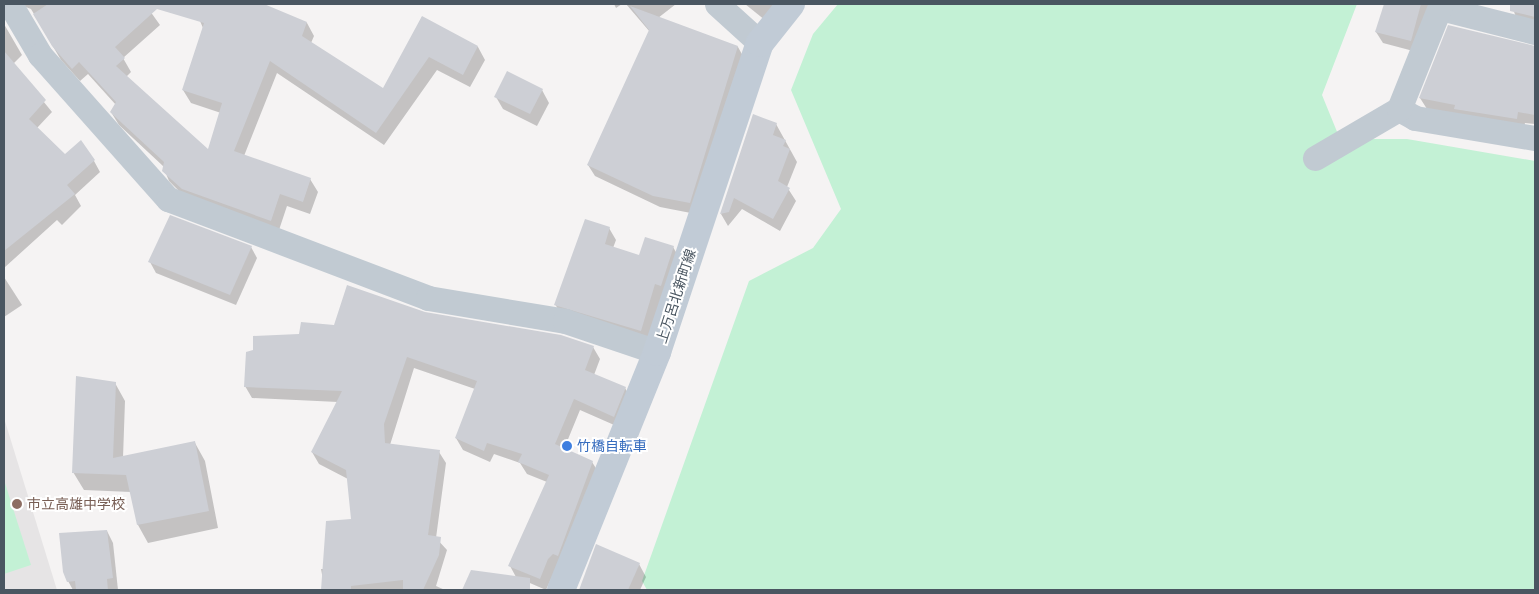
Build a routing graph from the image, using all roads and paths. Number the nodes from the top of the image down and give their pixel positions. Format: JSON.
{"nodes":[{"id":1,"x":10,"y":4,"type":"edge"},
{"id":2,"x":717,"y":4,"type":"edge"},
{"id":3,"x":791,"y":4,"type":"edge"},
{"id":4,"x":1441,"y":6,"type":"edge"},
{"id":5,"x":1535,"y":32,"type":"edge"},
{"id":6,"x":760,"y":43,"type":"junction"},
{"id":7,"x":1399,"y":108,"type":"junction"},
{"id":8,"x":1535,"y":138,"type":"edge"},
{"id":9,"x":1315,"y":158,"type":"dead end"},
{"id":10,"x":657,"y":352,"type":"junction"},
{"id":11,"x":561,"y":590,"type":"edge"}],
"edges":[{"from":1,"to":10,"type":"street"},
{"from":2,"to":6,"type":"street"},
{"from":3,"to":6,"type":"main road","name":"上万呂北新町線"},
{"from":4,"to":5,"type":"street"},
{"from":4,"to":7,"type":"street"},
{"from":6,"to":10,"type":"main road","name":"上万呂北新町線"},
{"from":7,"to":8,"type":"street"},
{"from":7,"to":9,"type":"street"},
{"from":10,"to":11,"type":"main road","name":"上万呂北新町線"}]}
